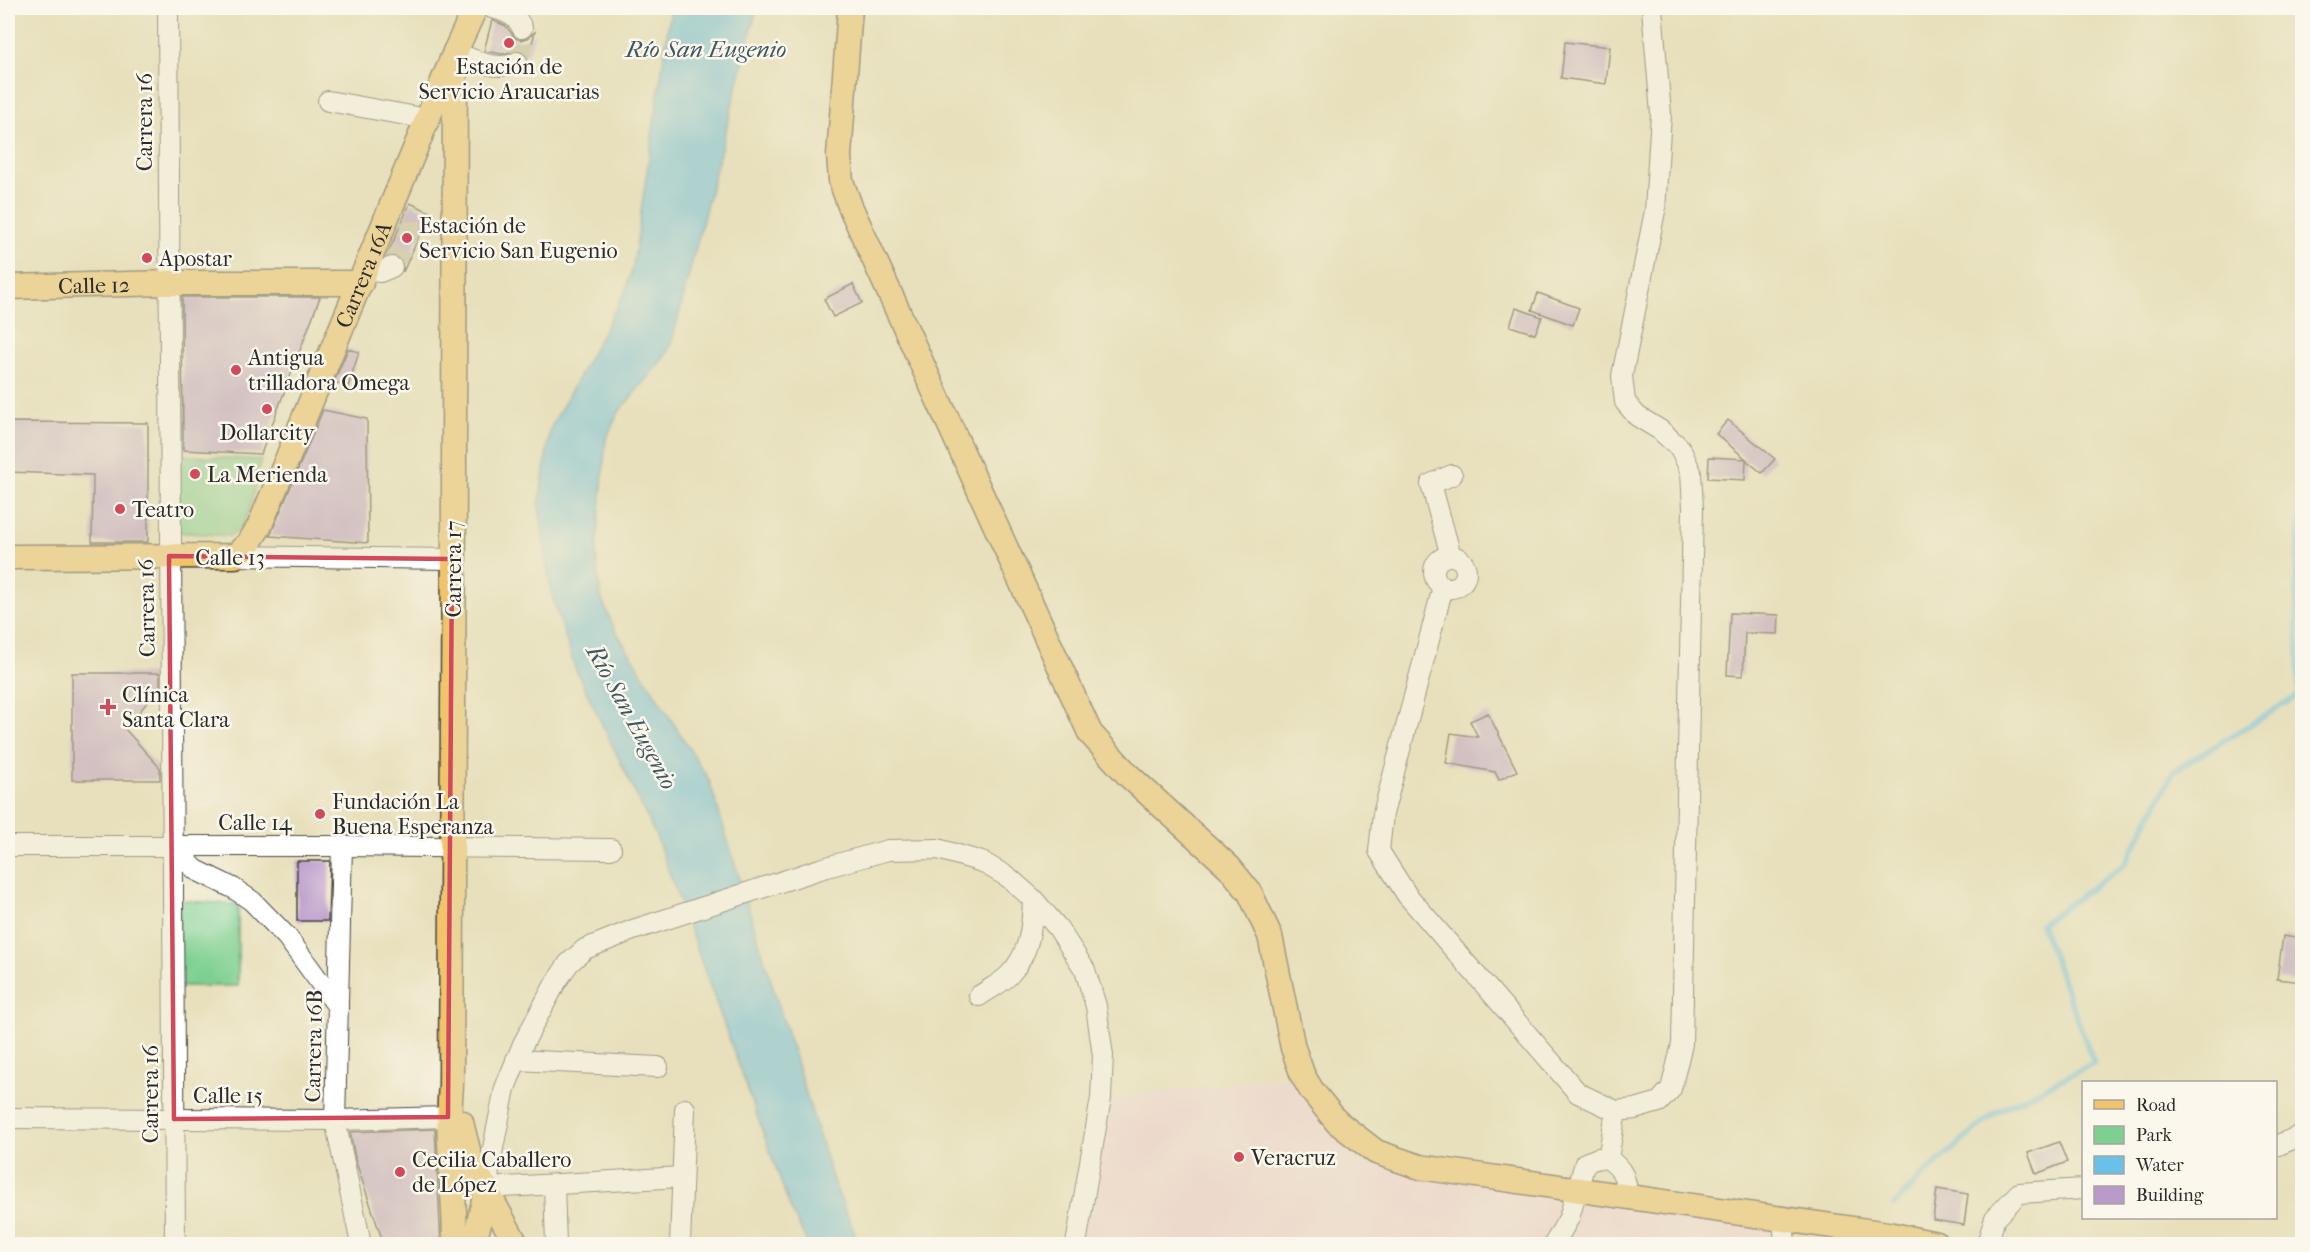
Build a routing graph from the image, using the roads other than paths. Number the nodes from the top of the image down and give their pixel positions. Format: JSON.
{"nodes":[{"id":1,"x":168,"y":8,"type":"edge"},
{"id":2,"x":475,"y":8,"type":"edge"},
{"id":3,"x":492,"y":8,"type":"edge"},
{"id":4,"x":850,"y":8,"type":"edge"},
{"id":5,"x":1652,"y":8,"type":"edge"},
{"id":6,"x":522,"y":28,"type":"dead end"},
{"id":7,"x":455,"y":52,"type":"junction"},
{"id":8,"x":517,"y":62,"type":"dead end"},
{"id":9,"x":328,"y":101,"type":"dead end"},
{"id":10,"x":428,"y":119,"type":"junction"},
{"id":11,"x":392,"y":267,"type":"tunnel mouth"},
{"id":12,"x":363,"y":276,"type":"junction"},
{"id":13,"x":169,"y":283,"type":"junction"},
{"id":14,"x":8,"y":286,"type":"edge"},
{"id":15,"x":1452,"y":475,"type":"dead end"},
{"id":16,"x":170,"y":556,"type":"junction"},
{"id":17,"x":235,"y":556,"type":"junction"},
{"id":18,"x":8,"y":557,"type":"edge"},
{"id":19,"x":452,"y":559,"type":"junction"},
{"id":20,"x":8,"y":846,"type":"edge"},
{"id":21,"x":172,"y":846,"type":"junction"},
{"id":22,"x":342,"y":846,"type":"junction"},
{"id":23,"x":454,"y":847,"type":"junction"},
{"id":24,"x":611,"y":849,"type":"dead end"},
{"id":25,"x":1033,"y":899,"type":"junction"},
{"id":26,"x":979,"y":996,"type":"dead end"},
{"id":27,"x":338,"y":1007,"type":"junction"},
{"id":28,"x":516,"y":1060,"type":"junction"},
{"id":29,"x":658,"y":1067,"type":"dead end"},
{"id":30,"x":451,"y":1085,"type":"junction"},
{"id":31,"x":684,"y":1109,"type":"dead end"},
{"id":32,"x":1616,"y":1111,"type":"junction"},
{"id":33,"x":448,"y":1117,"type":"junction"},
{"id":34,"x":8,"y":1118,"type":"edge"},
{"id":35,"x":174,"y":1119,"type":"junction"},
{"id":36,"x":335,"y":1120,"type":"junction"},
{"id":37,"x":2302,"y":1135,"type":"edge"},
{"id":38,"x":2277,"y":1146,"type":"edge"},
{"id":39,"x":1608,"y":1159,"type":"junction"},
{"id":40,"x":682,"y":1177,"type":"junction"},
{"id":41,"x":554,"y":1185,"type":"junction"},
{"id":42,"x":487,"y":1188,"type":"junction"},
{"id":43,"x":2082,"y":1189,"type":"edge"},
{"id":44,"x":1577,"y":1190,"type":"junction"},
{"id":45,"x":1628,"y":1197,"type":"junction"},
{"id":46,"x":1783,"y":1219,"type":"junction"},
{"id":47,"x":175,"y":1245,"type":"edge"},
{"id":48,"x":361,"y":1245,"type":"edge"},
{"id":49,"x":455,"y":1245,"type":"edge"},
{"id":50,"x":474,"y":1245,"type":"edge"},
{"id":51,"x":516,"y":1245,"type":"edge"},
{"id":52,"x":555,"y":1245,"type":"edge"},
{"id":53,"x":680,"y":1245,"type":"edge"},
{"id":54,"x":1076,"y":1245,"type":"edge"},
{"id":55,"x":1554,"y":1245,"type":"edge"},
{"id":56,"x":1785,"y":1245,"type":"edge"},
{"id":57,"x":1937,"y":1245,"type":"edge"},
{"id":58,"x":1987,"y":1245,"type":"edge"}],
"edges":[{"from":1,"to":13,"type":"street","name":"Carrera 16"},
{"from":2,"to":7,"type":"main road","name":"Carrera 16A"},
{"from":3,"to":6,"type":"street"},
{"from":4,"to":44,"type":"main road"},
{"from":5,"to":32,"type":"street"},
{"from":7,"to":8,"type":"street"},
{"from":7,"to":10,"type":"main road","name":"Carrera 16A"},
{"from":7,"to":19,"type":"main road","name":"Carrera 17"},
{"from":9,"to":10,"type":"street"},
{"from":10,"to":12,"type":"main road","name":"Carrera 16A"},
{"from":11,"to":12,"type":"street"},
{"from":12,"to":13,"type":"main road","name":"Calle 12"},
{"from":12,"to":17,"type":"main road","name":"Carrera 16A"},
{"from":13,"to":14,"type":"main road","name":"Calle 12"},
{"from":13,"to":16,"type":"street","name":"Carrera 16"},
{"from":15,"to":32,"type":"street"},
{"from":16,"to":17,"type":"main road","name":"Calle 13"},
{"from":16,"to":18,"type":"main road","name":"Calle 13"},
{"from":16,"to":21,"type":"street","name":"Carrera 16"},
{"from":17,"to":19,"type":"street","name":"Calle 13"},
{"from":19,"to":23,"type":"main road","name":"Carrera 17"},
{"from":20,"to":21,"type":"street","name":"Calle 14"},
{"from":21,"to":22,"type":"street","name":"Calle 14"},
{"from":21,"to":27,"type":"street"},
{"from":21,"to":35,"type":"street","name":"Carrera 16"},
{"from":22,"to":23,"type":"street","name":"Calle 14"},
{"from":22,"to":27,"type":"street","name":"Carrera 16B"},
{"from":23,"to":24,"type":"street","name":"Calle 14"},
{"from":23,"to":30,"type":"main road","name":"Carrera 17"},
{"from":25,"to":26,"type":"street"},
{"from":25,"to":28,"type":"street"},
{"from":25,"to":54,"type":"street"},
{"from":27,"to":36,"type":"street","name":"Carrera 16B"},
{"from":28,"to":29,"type":"street"},
{"from":28,"to":42,"type":"street"},
{"from":30,"to":33,"type":"main road","name":"Carrera 17"},
{"from":30,"to":42,"type":"main road","name":"Carrera 17"},
{"from":31,"to":40,"type":"street"},
{"from":32,"to":39,"type":"street"},
{"from":33,"to":36,"type":"street","name":"Calle 15"},
{"from":33,"to":49,"type":"main road","name":"Carrera 17"},
{"from":34,"to":35,"type":"street","name":"Calle 15"},
{"from":35,"to":36,"type":"street","name":"Calle 15"},
{"from":35,"to":47,"type":"street","name":"Carrera 16"},
{"from":36,"to":48,"type":"street","name":"Carrera 16B"},
{"from":37,"to":38,"type":"street"},
{"from":39,"to":44,"type":"street"},
{"from":39,"to":45,"type":"street"},
{"from":40,"to":41,"type":"street"},
{"from":40,"to":53,"type":"street"},
{"from":41,"to":42,"type":"street"},
{"from":41,"to":52,"type":"street"},
{"from":42,"to":50,"type":"main road"},
{"from":42,"to":51,"type":"main road","name":"Carrera 17"},
{"from":43,"to":58,"type":"street"},
{"from":44,"to":45,"type":"main road"},
{"from":44,"to":55,"type":"street"},
{"from":45,"to":46,"type":"main road"},
{"from":46,"to":56,"type":"street"},
{"from":46,"to":57,"type":"main road"}]}
